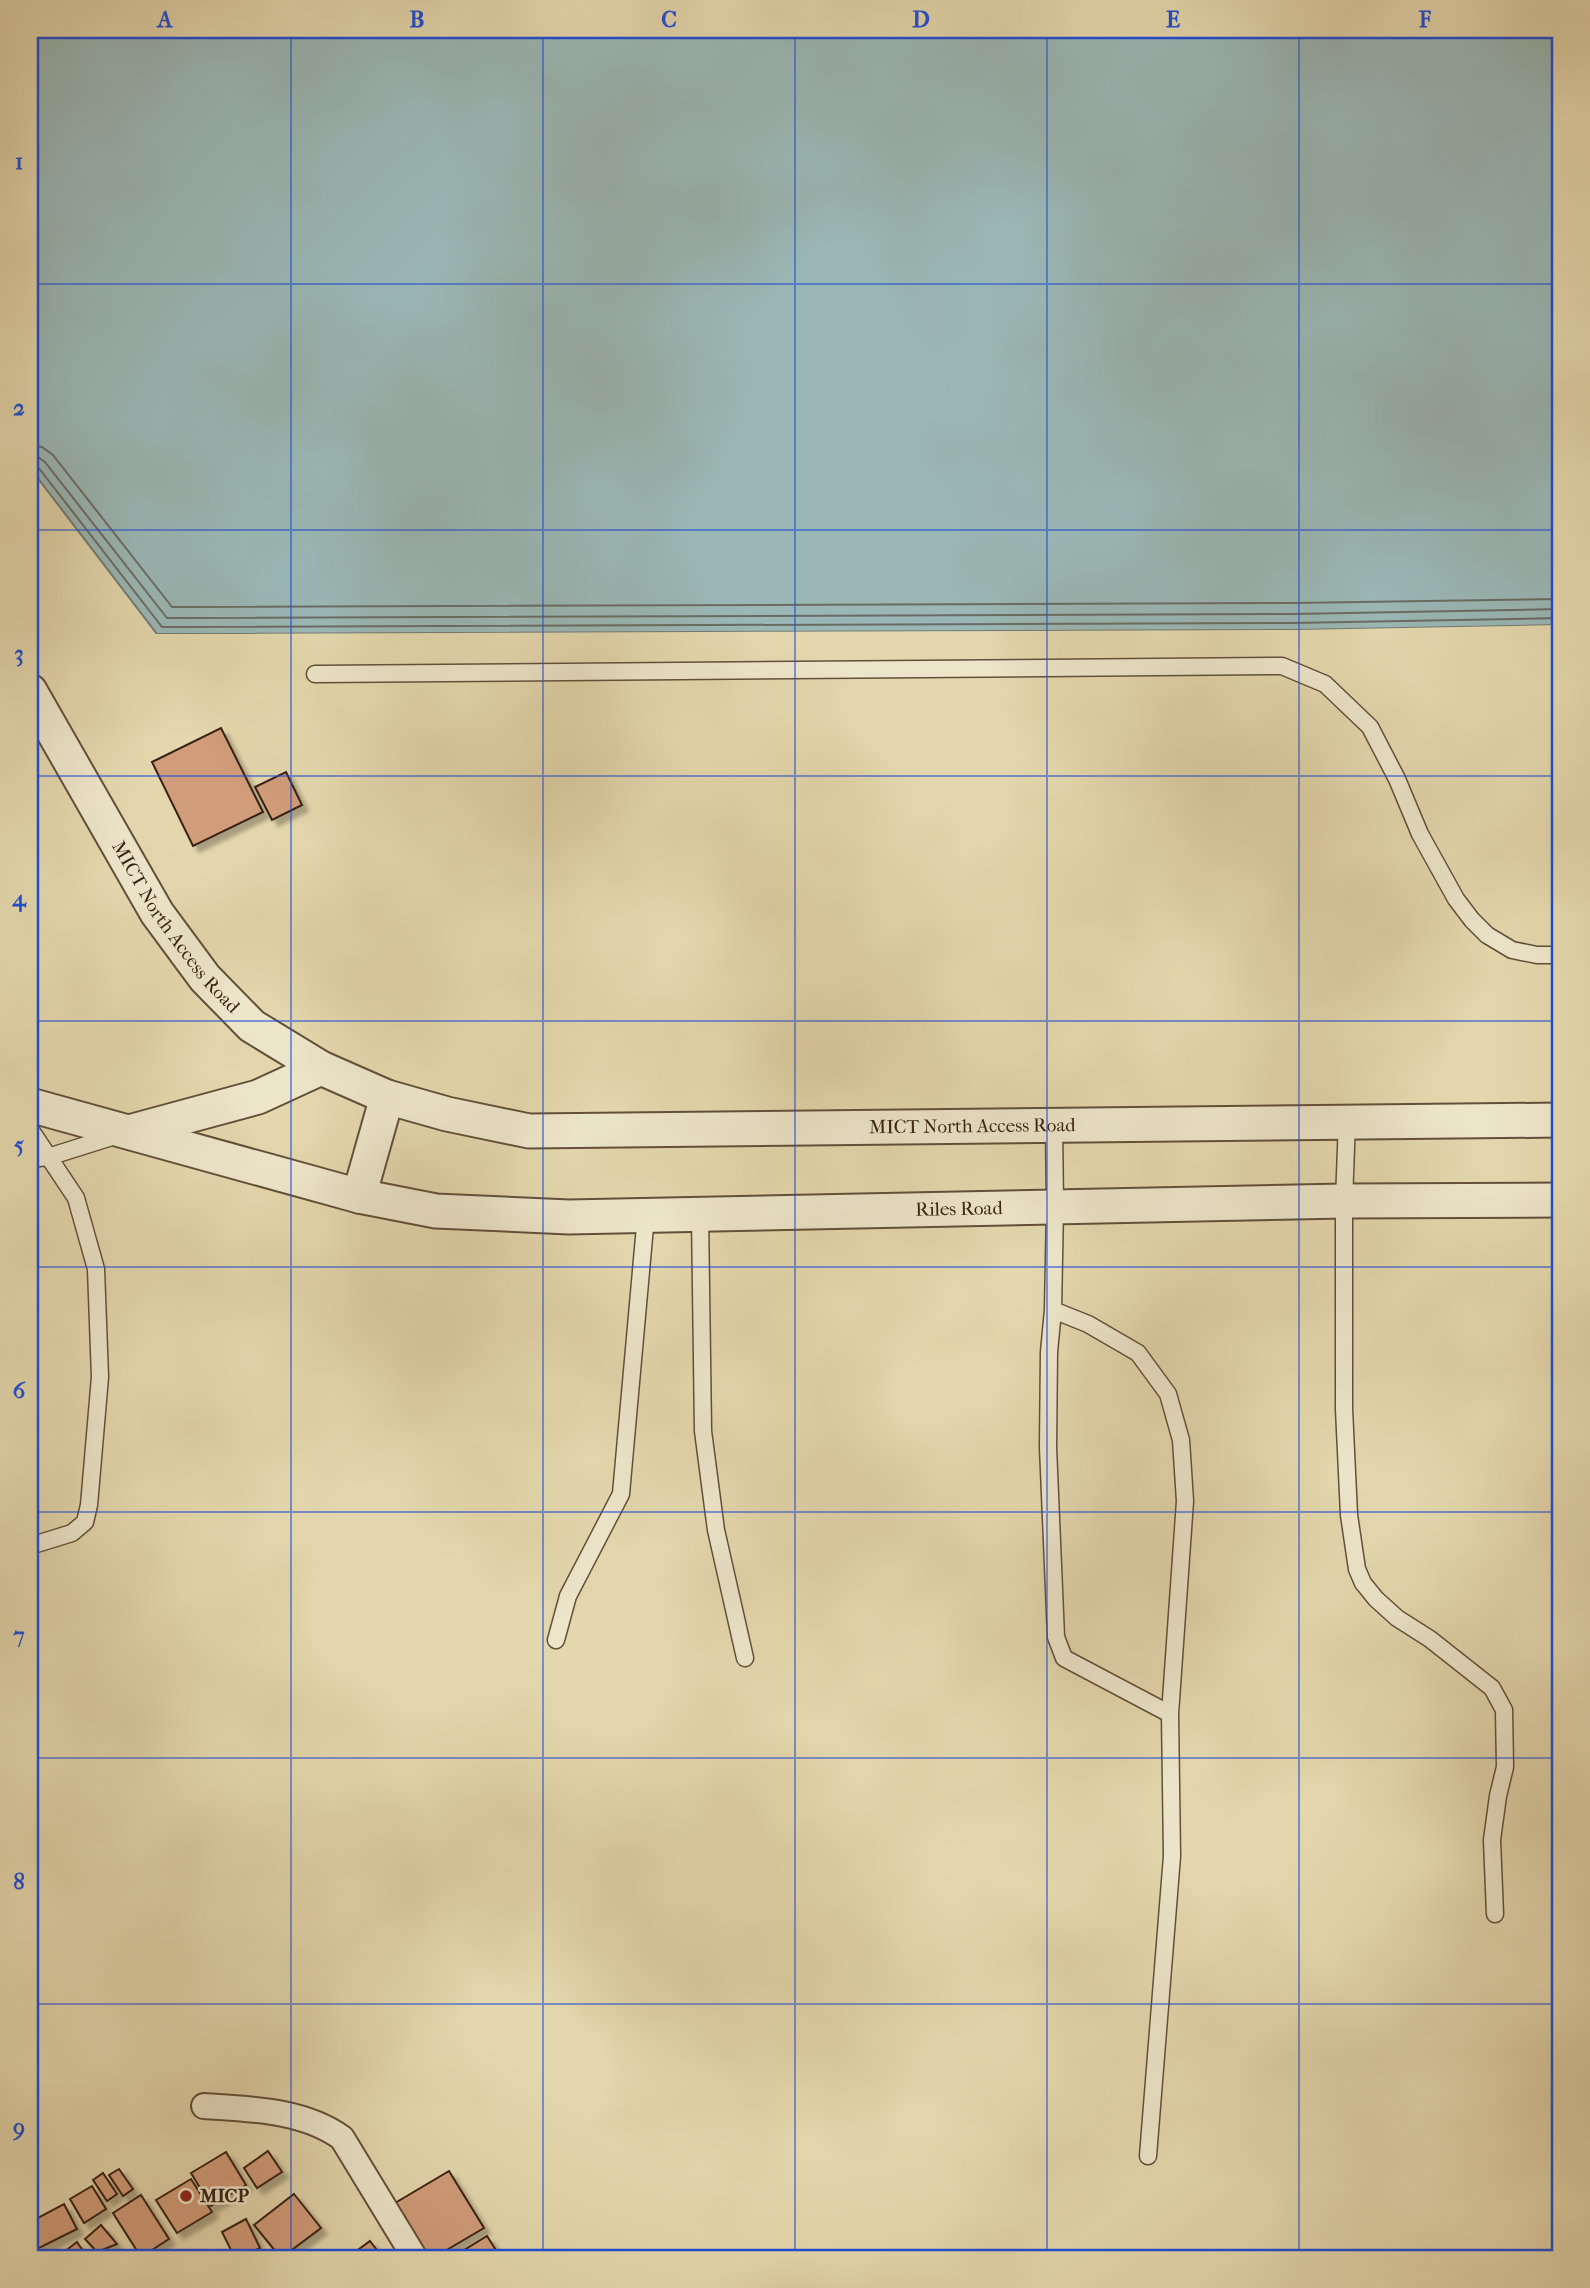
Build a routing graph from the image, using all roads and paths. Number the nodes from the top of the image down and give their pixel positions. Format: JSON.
{"nodes":[{"id":1,"x":315,"y":674,"type":"dead end"},
{"id":2,"x":30,"y":691,"type":"edge"},
{"id":3,"x":1560,"y":955,"type":"edge"},
{"id":4,"x":321,"y":1068,"type":"junction"},
{"id":5,"x":387,"y":1097,"type":"junction"},
{"id":6,"x":30,"y":1105,"type":"edge"},
{"id":7,"x":1560,"y":1120,"type":"edge"},
{"id":8,"x":1347,"y":1121,"type":"junction"},
{"id":9,"x":1054,"y":1125,"type":"junction"},
{"id":10,"x":30,"y":1129,"type":"edge"},
{"id":11,"x":126,"y":1133,"type":"junction"},
{"id":12,"x":48,"y":1157,"type":"junction"},
{"id":13,"x":30,"y":1159,"type":"edge"},
{"id":14,"x":359,"y":1196,"type":"junction"},
{"id":15,"x":1560,"y":1200,"type":"edge"},
{"id":16,"x":1344,"y":1201,"type":"junction"},
{"id":17,"x":1055,"y":1207,"type":"junction"},
{"id":18,"x":700,"y":1214,"type":"junction"},
{"id":19,"x":646,"y":1215,"type":"junction"},
{"id":20,"x":1053,"y":1310,"type":"junction"},
{"id":21,"x":30,"y":1546,"type":"edge"},
{"id":22,"x":556,"y":1640,"type":"dead end"},
{"id":23,"x":745,"y":1658,"type":"dead end"},
{"id":24,"x":1170,"y":1714,"type":"junction"},
{"id":25,"x":1494,"y":1914,"type":"dead end"},
{"id":26,"x":204,"y":2106,"type":"dead end"},
{"id":27,"x":1148,"y":2156,"type":"dead end"},
{"id":28,"x":415,"y":2258,"type":"edge"}],
"edges":[{"from":1,"to":3,"type":"lane"},
{"from":2,"to":4,"type":"street","name":"MICT North Access Road"},
{"from":4,"to":5,"type":"street","name":"MICT North Access Road"},
{"from":4,"to":11,"type":"street"},
{"from":5,"to":9,"type":"street","name":"MICT North Access Road"},
{"from":5,"to":14,"type":"street"},
{"from":6,"to":11,"type":"street","name":"Riles Road"},
{"from":7,"to":8,"type":"street","name":"MICT North Access Road"},
{"from":8,"to":9,"type":"street","name":"MICT North Access Road"},
{"from":8,"to":16,"type":"lane"},
{"from":9,"to":17,"type":"lane"},
{"from":10,"to":12,"type":"lane"},
{"from":11,"to":12,"type":"lane"},
{"from":11,"to":14,"type":"street","name":"Riles Road"},
{"from":12,"to":13,"type":"lane"},
{"from":12,"to":21,"type":"lane"},
{"from":14,"to":19,"type":"street","name":"Riles Road"},
{"from":15,"to":16,"type":"street","name":"Riles Road"},
{"from":16,"to":17,"type":"street","name":"Riles Road"},
{"from":16,"to":25,"type":"lane"},
{"from":17,"to":18,"type":"street","name":"Riles Road"},
{"from":17,"to":20,"type":"lane"},
{"from":18,"to":19,"type":"street","name":"Riles Road"},
{"from":18,"to":23,"type":"lane"},
{"from":19,"to":22,"type":"lane"},
{"from":20,"to":24,"type":"lane"},
{"from":20,"to":24,"type":"lane"},
{"from":24,"to":27,"type":"lane"},
{"from":26,"to":28,"type":"street"}]}
